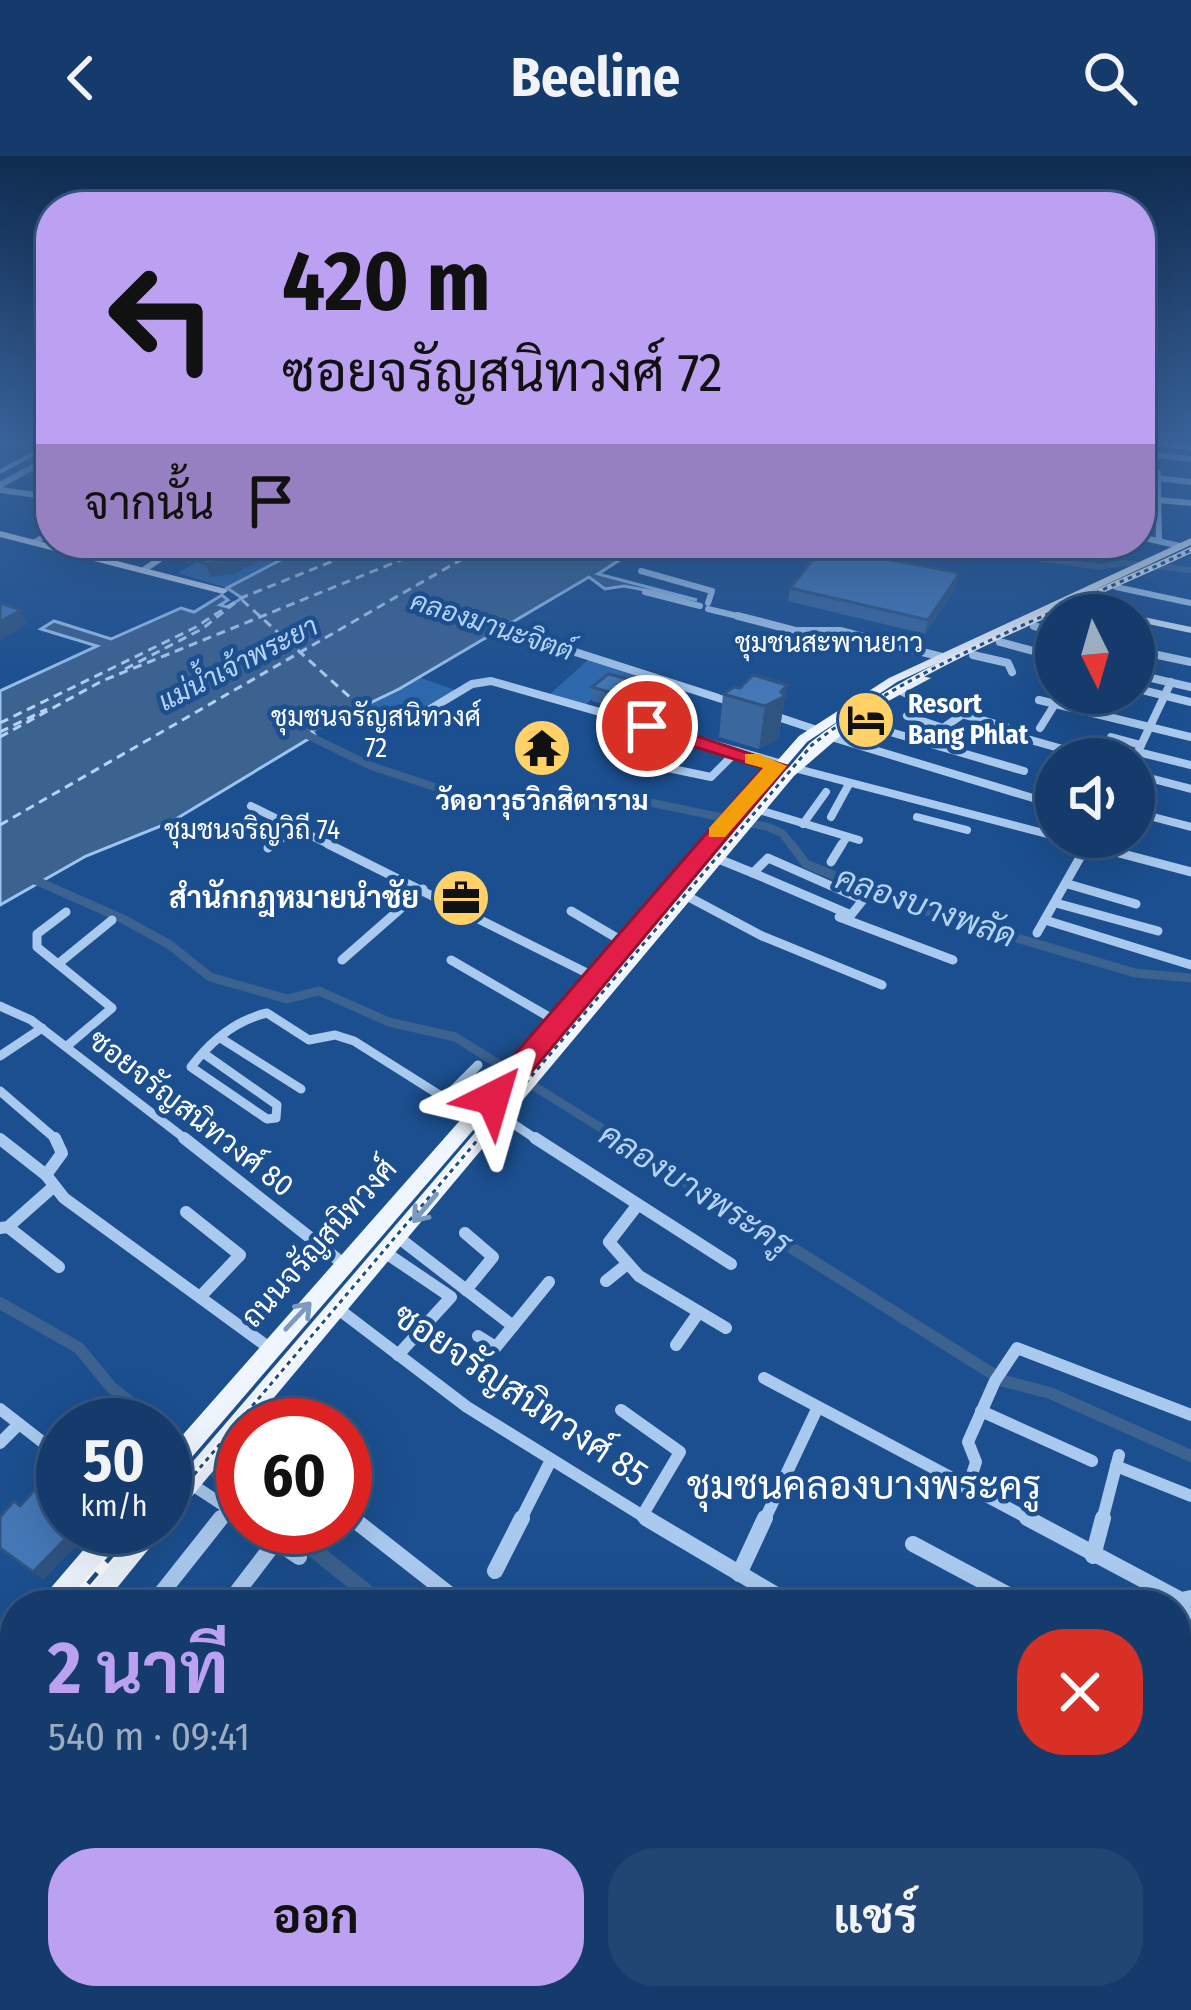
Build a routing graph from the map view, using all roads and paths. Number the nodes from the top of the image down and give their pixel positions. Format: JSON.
{"nodes":[{"id":1,"x":1159,"y":529,"type":"edge"},
{"id":2,"x":0,"y":534,"type":"edge"},
{"id":3,"x":1155,"y":540,"type":"edge"},
{"id":4,"x":1159,"y":541,"type":"junction"},
{"id":5,"x":34,"y":542,"type":"edge"},
{"id":6,"x":1188,"y":546,"type":"edge"},
{"id":7,"x":100,"y":558,"type":"edge"},
{"id":8,"x":162,"y":558,"type":"edge"},
{"id":9,"x":1146,"y":566,"type":"junction"},
{"id":10,"x":146,"y":569,"type":"junction"},
{"id":11,"x":641,"y":571,"type":"dead end"},
{"id":12,"x":1116,"y":586,"type":"junction"},
{"id":13,"x":223,"y":591,"type":"dead end"},
{"id":14,"x":645,"y":592,"type":"dead end"},
{"id":15,"x":1100,"y":594,"type":"edge"},
{"id":16,"x":1191,"y":603,"type":"edge"},
{"id":17,"x":705,"y":606,"type":"junction"},
{"id":18,"x":1155,"y":622,"type":"edge"},
{"id":19,"x":1034,"y":626,"type":"edge"},
{"id":20,"x":1191,"y":629,"type":"edge"},
{"id":21,"x":541,"y":641,"type":"dead end"},
{"id":22,"x":1000,"y":642,"type":"junction"},
{"id":23,"x":1035,"y":651,"type":"edge"},
{"id":24,"x":974,"y":655,"type":"junction"},
{"id":25,"x":1155,"y":655,"type":"edge"},
{"id":26,"x":942,"y":657,"type":"junction"},
{"id":27,"x":1191,"y":663,"type":"edge"},
{"id":28,"x":1012,"y":672,"type":"dead end"},
{"id":29,"x":1155,"y":679,"type":"edge"},
{"id":30,"x":1175,"y":683,"type":"junction"},
{"id":31,"x":1191,"y":687,"type":"edge"},
{"id":32,"x":899,"y":690,"type":"junction"},
{"id":33,"x":1155,"y":693,"type":"edge"},
{"id":34,"x":678,"y":695,"type":"dead end"},
{"id":35,"x":1164,"y":695,"type":"junction"},
{"id":36,"x":1191,"y":702,"type":"edge"},
{"id":37,"x":924,"y":703,"type":"junction"},
{"id":38,"x":742,"y":705,"type":"edge"},
{"id":39,"x":764,"y":713,"type":"edge"},
{"id":40,"x":962,"y":714,"type":"junction"},
{"id":41,"x":1049,"y":714,"type":"edge"},
{"id":42,"x":1098,"y":714,"type":"edge"},
{"id":43,"x":412,"y":720,"type":"dead end"},
{"id":44,"x":849,"y":720,"type":"junction"},
{"id":45,"x":647,"y":726,"type":"junction"},
{"id":46,"x":1149,"y":726,"type":"junction"},
{"id":47,"x":1040,"y":728,"type":"dead end"},
{"id":48,"x":814,"y":729,"type":"junction"},
{"id":49,"x":828,"y":736,"type":"junction"},
{"id":50,"x":1111,"y":736,"type":"dead end"},
{"id":51,"x":1191,"y":737,"type":"edge"},
{"id":52,"x":1114,"y":738,"type":"edge"},
{"id":53,"x":1144,"y":738,"type":"edge"},
{"id":54,"x":1035,"y":739,"type":"edge"},
{"id":55,"x":736,"y":752,"type":"junction"},
{"id":56,"x":1155,"y":758,"type":"edge"},
{"id":57,"x":778,"y":765,"type":"junction"},
{"id":58,"x":1191,"y":765,"type":"edge"},
{"id":59,"x":663,"y":767,"type":"dead end"},
{"id":60,"x":794,"y":768,"type":"junction"},
{"id":61,"x":1024,"y":771,"type":"dead end"},
{"id":62,"x":1155,"y":780,"type":"edge"},
{"id":63,"x":849,"y":784,"type":"junction"},
{"id":64,"x":1191,"y":789,"type":"edge"},
{"id":65,"x":826,"y":792,"type":"dead end"},
{"id":66,"x":1035,"y":799,"type":"edge"},
{"id":67,"x":250,"y":806,"type":"dead end"},
{"id":68,"x":831,"y":817,"type":"dead end"},
{"id":69,"x":917,"y":817,"type":"dead end"},
{"id":70,"x":972,"y":818,"type":"junction"},
{"id":71,"x":1155,"y":818,"type":"edge"},
{"id":72,"x":743,"y":819,"type":"junction"},
{"id":73,"x":803,"y":824,"type":"junction"},
{"id":74,"x":298,"y":827,"type":"junction"},
{"id":75,"x":1191,"y":827,"type":"edge"},
{"id":76,"x":847,"y":836,"type":"junction"},
{"id":77,"x":1035,"y":838,"type":"edge"},
{"id":78,"x":859,"y":840,"type":"dead end"},
{"id":79,"x":268,"y":848,"type":"dead end"},
{"id":80,"x":1081,"y":858,"type":"edge"},
{"id":81,"x":1133,"y":858,"type":"edge"},
{"id":82,"x":714,"y":860,"type":"junction"},
{"id":83,"x":831,"y":862,"type":"dead end"},
{"id":84,"x":1191,"y":872,"type":"edge"},
{"id":85,"x":752,"y":874,"type":"junction"},
{"id":86,"x":1068,"y":884,"type":"junction"},
{"id":87,"x":423,"y":889,"type":"junction"},
{"id":88,"x":685,"y":895,"type":"junction"},
{"id":89,"x":1057,"y":902,"type":"junction"},
{"id":90,"x":1136,"y":904,"type":"dead end"},
{"id":91,"x":651,"y":908,"type":"junction"},
{"id":92,"x":571,"y":911,"type":"dead end"},
{"id":93,"x":66,"y":912,"type":"dead end"},
{"id":94,"x":668,"y":915,"type":"junction"},
{"id":95,"x":112,"y":920,"type":"dead end"},
{"id":96,"x":1045,"y":920,"type":"junction"},
{"id":97,"x":1158,"y":931,"type":"dead end"},
{"id":98,"x":1037,"y":933,"type":"dead end"},
{"id":99,"x":622,"y":941,"type":"junction"},
{"id":100,"x":342,"y":960,"type":"dead end"},
{"id":101,"x":451,"y":960,"type":"dead end"},
{"id":102,"x":953,"y":960,"type":"dead end"},
{"id":103,"x":58,"y":964,"type":"junction"},
{"id":104,"x":1191,"y":965,"type":"edge"},
{"id":105,"x":595,"y":976,"type":"junction"},
{"id":106,"x":882,"y":985,"type":"dead end"},
{"id":107,"x":0,"y":1006,"type":"edge"},
{"id":108,"x":556,"y":1021,"type":"junction"},
{"id":109,"x":42,"y":1028,"type":"junction"},
{"id":110,"x":222,"y":1039,"type":"junction"},
{"id":111,"x":67,"y":1046,"type":"junction"},
{"id":112,"x":203,"y":1053,"type":"junction"},
{"id":113,"x":0,"y":1056,"type":"edge"},
{"id":114,"x":478,"y":1065,"type":"dead end"},
{"id":115,"x":522,"y":1079,"type":"junction"},
{"id":116,"x":0,"y":1090,"type":"edge"},
{"id":117,"x":301,"y":1090,"type":"dead end"},
{"id":118,"x":446,"y":1098,"type":"junction"},
{"id":119,"x":503,"y":1117,"type":"junction"},
{"id":120,"x":476,"y":1118,"type":"junction"},
{"id":121,"x":0,"y":1139,"type":"edge"},
{"id":122,"x":49,"y":1182,"type":"junction"},
{"id":123,"x":636,"y":1207,"type":"junction"},
{"id":124,"x":186,"y":1212,"type":"dead end"},
{"id":125,"x":4,"y":1227,"type":"edge"},
{"id":126,"x":465,"y":1233,"type":"dead end"},
{"id":127,"x":393,"y":1246,"type":"junction"},
{"id":128,"x":731,"y":1264,"type":"dead end"},
{"id":129,"x":626,"y":1265,"type":"junction"},
{"id":130,"x":346,"y":1266,"type":"junction"},
{"id":131,"x":58,"y":1267,"type":"dead end"},
{"id":132,"x":606,"y":1281,"type":"dead end"},
{"id":133,"x":549,"y":1282,"type":"dead end"},
{"id":134,"x":466,"y":1290,"type":"junction"},
{"id":135,"x":200,"y":1298,"type":"junction"},
{"id":136,"x":338,"y":1308,"type":"junction"},
{"id":137,"x":699,"y":1312,"type":"junction"},
{"id":138,"x":514,"y":1326,"type":"junction"},
{"id":139,"x":424,"y":1328,"type":"junction"},
{"id":140,"x":726,"y":1328,"type":"dead end"},
{"id":141,"x":478,"y":1336,"type":"dead end"},
{"id":142,"x":676,"y":1346,"type":"dead end"},
{"id":143,"x":268,"y":1347,"type":"junction"},
{"id":144,"x":453,"y":1350,"type":"dead end"},
{"id":145,"x":398,"y":1355,"type":"junction"},
{"id":146,"x":764,"y":1378,"type":"dead end"},
{"id":147,"x":266,"y":1398,"type":"edge"},
{"id":148,"x":0,"y":1409,"type":"edge"},
{"id":149,"x":621,"y":1409,"type":"dead end"},
{"id":150,"x":817,"y":1409,"type":"junction"},
{"id":151,"x":982,"y":1412,"type":"junction"},
{"id":152,"x":1191,"y":1415,"type":"edge"},
{"id":153,"x":19,"y":1424,"type":"junction"},
{"id":154,"x":36,"y":1437,"type":"edge"},
{"id":155,"x":192,"y":1438,"type":"edge"},
{"id":156,"x":0,"y":1443,"type":"edge"},
{"id":157,"x":216,"y":1452,"type":"edge"},
{"id":158,"x":1092,"y":1461,"type":"dead end"},
{"id":159,"x":550,"y":1462,"type":"junction"},
{"id":160,"x":192,"y":1479,"type":"edge"},
{"id":161,"x":968,"y":1490,"type":"junction"},
{"id":162,"x":1191,"y":1496,"type":"edge"},
{"id":163,"x":642,"y":1516,"type":"junction"},
{"id":164,"x":372,"y":1534,"type":"edge"},
{"id":165,"x":216,"y":1536,"type":"edge"},
{"id":166,"x":913,"y":1544,"type":"dead end"},
{"id":167,"x":95,"y":1554,"type":"edge"},
{"id":168,"x":130,"y":1554,"type":"edge"},
{"id":169,"x":266,"y":1554,"type":"edge"},
{"id":170,"x":295,"y":1554,"type":"edge"},
{"id":171,"x":1093,"y":1556,"type":"junction"},
{"id":172,"x":299,"y":1557,"type":"dead end"},
{"id":173,"x":495,"y":1571,"type":"dead end"},
{"id":174,"x":739,"y":1574,"type":"junction"},
{"id":175,"x":65,"y":1590,"type":"edge"},
{"id":176,"x":100,"y":1590,"type":"edge"},
{"id":177,"x":166,"y":1590,"type":"edge"},
{"id":178,"x":238,"y":1590,"type":"edge"},
{"id":179,"x":444,"y":1590,"type":"edge"},
{"id":180,"x":767,"y":1590,"type":"edge"},
{"id":181,"x":999,"y":1590,"type":"edge"},
{"id":182,"x":1167,"y":1590,"type":"edge"}],
"edges":[{"from":1,"to":4,"type":"street"},
{"from":2,"to":5,"type":"street"},
{"from":3,"to":4,"type":"street"},
{"from":4,"to":6,"type":"street"},
{"from":6,"to":9,"type":"main road","name":"ถนนจรัญสนิทวงศ์"},
{"from":7,"to":10,"type":"street"},
{"from":8,"to":10,"type":"street"},
{"from":9,"to":12,"type":"main road","name":"ถนนจรัญสนิทวงศ์"},
{"from":9,"to":26,"type":"main road","name":"ถนนจรัญสนิทวงศ์"},
{"from":10,"to":13,"type":"street"},
{"from":11,"to":17,"type":"street"},
{"from":12,"to":15,"type":"main road","name":"ถนนจรัญสนิทวงศ์"},
{"from":12,"to":16,"type":"street"},
{"from":14,"to":17,"type":"street"},
{"from":17,"to":26,"type":"street"},
{"from":18,"to":20,"type":"street"},
{"from":19,"to":22,"type":"main road","name":"ถนนจรัญสนิทวงศ์"},
{"from":21,"to":38,"type":"street"},
{"from":22,"to":23,"type":"street"},
{"from":22,"to":24,"type":"main road","name":"ถนนจรัญสนิทวงศ์"},
{"from":24,"to":28,"type":"street"},
{"from":24,"to":32,"type":"main road","name":"ถนนจรัญสนิทวงศ์"},
{"from":25,"to":27,"type":"street"},
{"from":26,"to":48,"type":"main road","name":"ถนนจรัญสนิทวงศ์"},
{"from":27,"to":30,"type":"street"},
{"from":29,"to":30,"type":"street"},
{"from":30,"to":31,"type":"street"},
{"from":30,"to":35,"type":"street"},
{"from":32,"to":37,"type":"street"},
{"from":32,"to":44,"type":"main road","name":"ถนนจรัญสนิทวงศ์"},
{"from":33,"to":35,"type":"street"},
{"from":34,"to":45,"type":"street"},
{"from":35,"to":36,"type":"street"},
{"from":35,"to":46,"type":"street"},
{"from":37,"to":40,"type":"street"},
{"from":37,"to":40,"type":"street"},
{"from":39,"to":48,"type":"street"},
{"from":40,"to":54,"type":"street"},
{"from":41,"to":47,"type":"street"},
{"from":42,"to":46,"type":"street"},
{"from":43,"to":45,"type":"street"},
{"from":44,"to":49,"type":"main road","name":"ถนนจรัญสนิทวงศ์"},
{"from":44,"to":61,"type":"street"},
{"from":45,"to":55,"type":"street"},
{"from":46,"to":51,"type":"street"},
{"from":46,"to":53,"type":"street"},
{"from":48,"to":57,"type":"main road","name":"ถนนจรัญสนิทวงศ์"},
{"from":49,"to":60,"type":"main road","name":"ถนนจรัญสนิทวงศ์"},
{"from":49,"to":66,"type":"street"},
{"from":50,"to":52,"type":"street"},
{"from":55,"to":57,"type":"street"},
{"from":55,"to":59,"type":"street"},
{"from":56,"to":58,"type":"street"},
{"from":57,"to":72,"type":"main road","name":"ถนนจรัญสนิทวงศ์"},
{"from":60,"to":63,"type":"street"},
{"from":60,"to":72,"type":"main road","name":"ถนนจรัญสนิทวงศ์"},
{"from":62,"to":64,"type":"street"},
{"from":63,"to":68,"type":"street"},
{"from":63,"to":70,"type":"street"},
{"from":65,"to":73,"type":"street"},
{"from":67,"to":74,"type":"street"},
{"from":69,"to":70,"type":"street"},
{"from":70,"to":77,"type":"street"},
{"from":71,"to":75,"type":"street"},
{"from":72,"to":73,"type":"street"},
{"from":72,"to":82,"type":"main road","name":"ถนนจรัญสนิทวงศ์"},
{"from":72,"to":91,"type":"main road","name":"ถนนจรัญสนิทวงศ์"},
{"from":73,"to":76,"type":"street"},
{"from":74,"to":79,"type":"street"},
{"from":74,"to":87,"type":"street"},
{"from":76,"to":78,"type":"street"},
{"from":76,"to":83,"type":"street"},
{"from":80,"to":86,"type":"street"},
{"from":81,"to":84,"type":"street"},
{"from":82,"to":85,"type":"street"},
{"from":82,"to":88,"type":"main road","name":"ถนนจรัญสนิทวงศ์"},
{"from":82,"to":102,"type":"street"},
{"from":85,"to":85,"type":"street"},
{"from":86,"to":89,"type":"street"},
{"from":86,"to":90,"type":"street"},
{"from":87,"to":100,"type":"street"},
{"from":87,"to":105,"type":"street"},
{"from":88,"to":94,"type":"main road","name":"ถนนจรัญสนิทวงศ์"},
{"from":88,"to":106,"type":"street"},
{"from":89,"to":96,"type":"street"},
{"from":89,"to":97,"type":"street"},
{"from":91,"to":94,"type":"main road"},
{"from":91,"to":99,"type":"main road","name":"ถนนจรัญสนิทวงศ์"},
{"from":92,"to":99,"type":"street"},
{"from":93,"to":103,"type":"street"},
{"from":94,"to":115,"type":"main road","name":"ถนนจรัญสนิทวงศ์"},
{"from":95,"to":103,"type":"street"},
{"from":96,"to":98,"type":"street"},
{"from":96,"to":104,"type":"street"},
{"from":99,"to":105,"type":"main road","name":"ถนนจรัญสนิทวงศ์"},
{"from":101,"to":108,"type":"street"},
{"from":103,"to":111,"type":"street"},
{"from":105,"to":108,"type":"main road","name":"ถนนจรัญสนิทวงศ์"},
{"from":107,"to":109,"type":"street","name":"ซอยจรัญสนิทวงศ์ 80"},
{"from":108,"to":115,"type":"main road","name":"ถนนจรัญสนิทวงศ์"},
{"from":109,"to":111,"type":"street","name":"ซอยจรัญสนิทวงศ์ 80"},
{"from":109,"to":113,"type":"street"},
{"from":110,"to":112,"type":"street"},
{"from":110,"to":117,"type":"street"},
{"from":110,"to":118,"type":"street"},
{"from":111,"to":130,"type":"street","name":"ซอยจรัญสนิทวงศ์ 80"},
{"from":112,"to":112,"type":"street"},
{"from":114,"to":118,"type":"street"},
{"from":115,"to":119,"type":"main road","name":"ถนนจรัญสนิทวงศ์"},
{"from":115,"to":120,"type":"main road","name":"ถนนจรัญสนิทวงศ์"},
{"from":116,"to":122,"type":"street"},
{"from":118,"to":120,"type":"street"},
{"from":119,"to":123,"type":"street"},
{"from":119,"to":127,"type":"main road","name":"ถนนจรัญสนิทวงศ์","one_way":true},
{"from":120,"to":130,"type":"main road","name":"ถนนจรัญสนิทวงศ์"},
{"from":121,"to":122,"type":"street"},
{"from":122,"to":125,"type":"street"},
{"from":122,"to":135,"type":"street"},
{"from":123,"to":128,"type":"street"},
{"from":123,"to":129,"type":"street"},
{"from":124,"to":135,"type":"street"},
{"from":125,"to":131,"type":"street"},
{"from":126,"to":134,"type":"street"},
{"from":127,"to":134,"type":"street"},
{"from":127,"to":136,"type":"main road","name":"ถนนจรัญสนิทวงศ์"},
{"from":127,"to":139,"type":"street"},
{"from":129,"to":132,"type":"street"},
{"from":129,"to":137,"type":"street"},
{"from":143,"to":130,"type":"main road","name":"ถนนจรัญสนิทวงศ์","one_way":true},
{"from":133,"to":138,"type":"street"},
{"from":134,"to":138,"type":"street"},
{"from":135,"to":143,"type":"street"},
{"from":136,"to":145,"type":"street","name":"ซอยจรัญสนิทวงศ์ 85"},
{"from":136,"to":147,"type":"main road","name":"ถนนจรัญสนิทวงศ์"},
{"from":137,"to":140,"type":"street"},
{"from":137,"to":142,"type":"street"},
{"from":138,"to":141,"type":"street"},
{"from":139,"to":144,"type":"street"},
{"from":139,"to":145,"type":"street"},
{"from":143,"to":155,"type":"main road","name":"ถนนจรัญสนิทวงศ์"},
{"from":145,"to":159,"type":"street","name":"ซอยจรัญสนิทวงศ์ 85"},
{"from":146,"to":150,"type":"street"},
{"from":148,"to":153,"type":"street"},
{"from":149,"to":163,"type":"street"},
{"from":150,"to":161,"type":"street"},
{"from":150,"to":174,"type":"street"},
{"from":151,"to":152,"type":"street"},
{"from":151,"to":158,"type":"street"},
{"from":151,"to":161,"type":"street"},
{"from":153,"to":154,"type":"street"},
{"from":153,"to":156,"type":"street"},
{"from":157,"to":160,"type":"main road","name":"ถนนจรัญสนิทวงศ์"},
{"from":159,"to":163,"type":"street","name":"ซอยจรัญสนิทวงศ์ 85"},
{"from":159,"to":173,"type":"street"},
{"from":161,"to":171,"type":"street"},
{"from":162,"to":171,"type":"street"},
{"from":163,"to":174,"type":"street","name":"ซอยจรัญสนิทวงศ์ 85"},
{"from":164,"to":179,"type":"street"},
{"from":165,"to":177,"type":"street"},
{"from":166,"to":181,"type":"street"},
{"from":167,"to":175,"type":"main road"},
{"from":168,"to":176,"type":"main road"},
{"from":169,"to":178,"type":"street"},
{"from":170,"to":172,"type":"street"},
{"from":171,"to":182,"type":"street"},
{"from":174,"to":180,"type":"street","name":"ซอยจรัญสนิทวงศ์ 85"}]}
